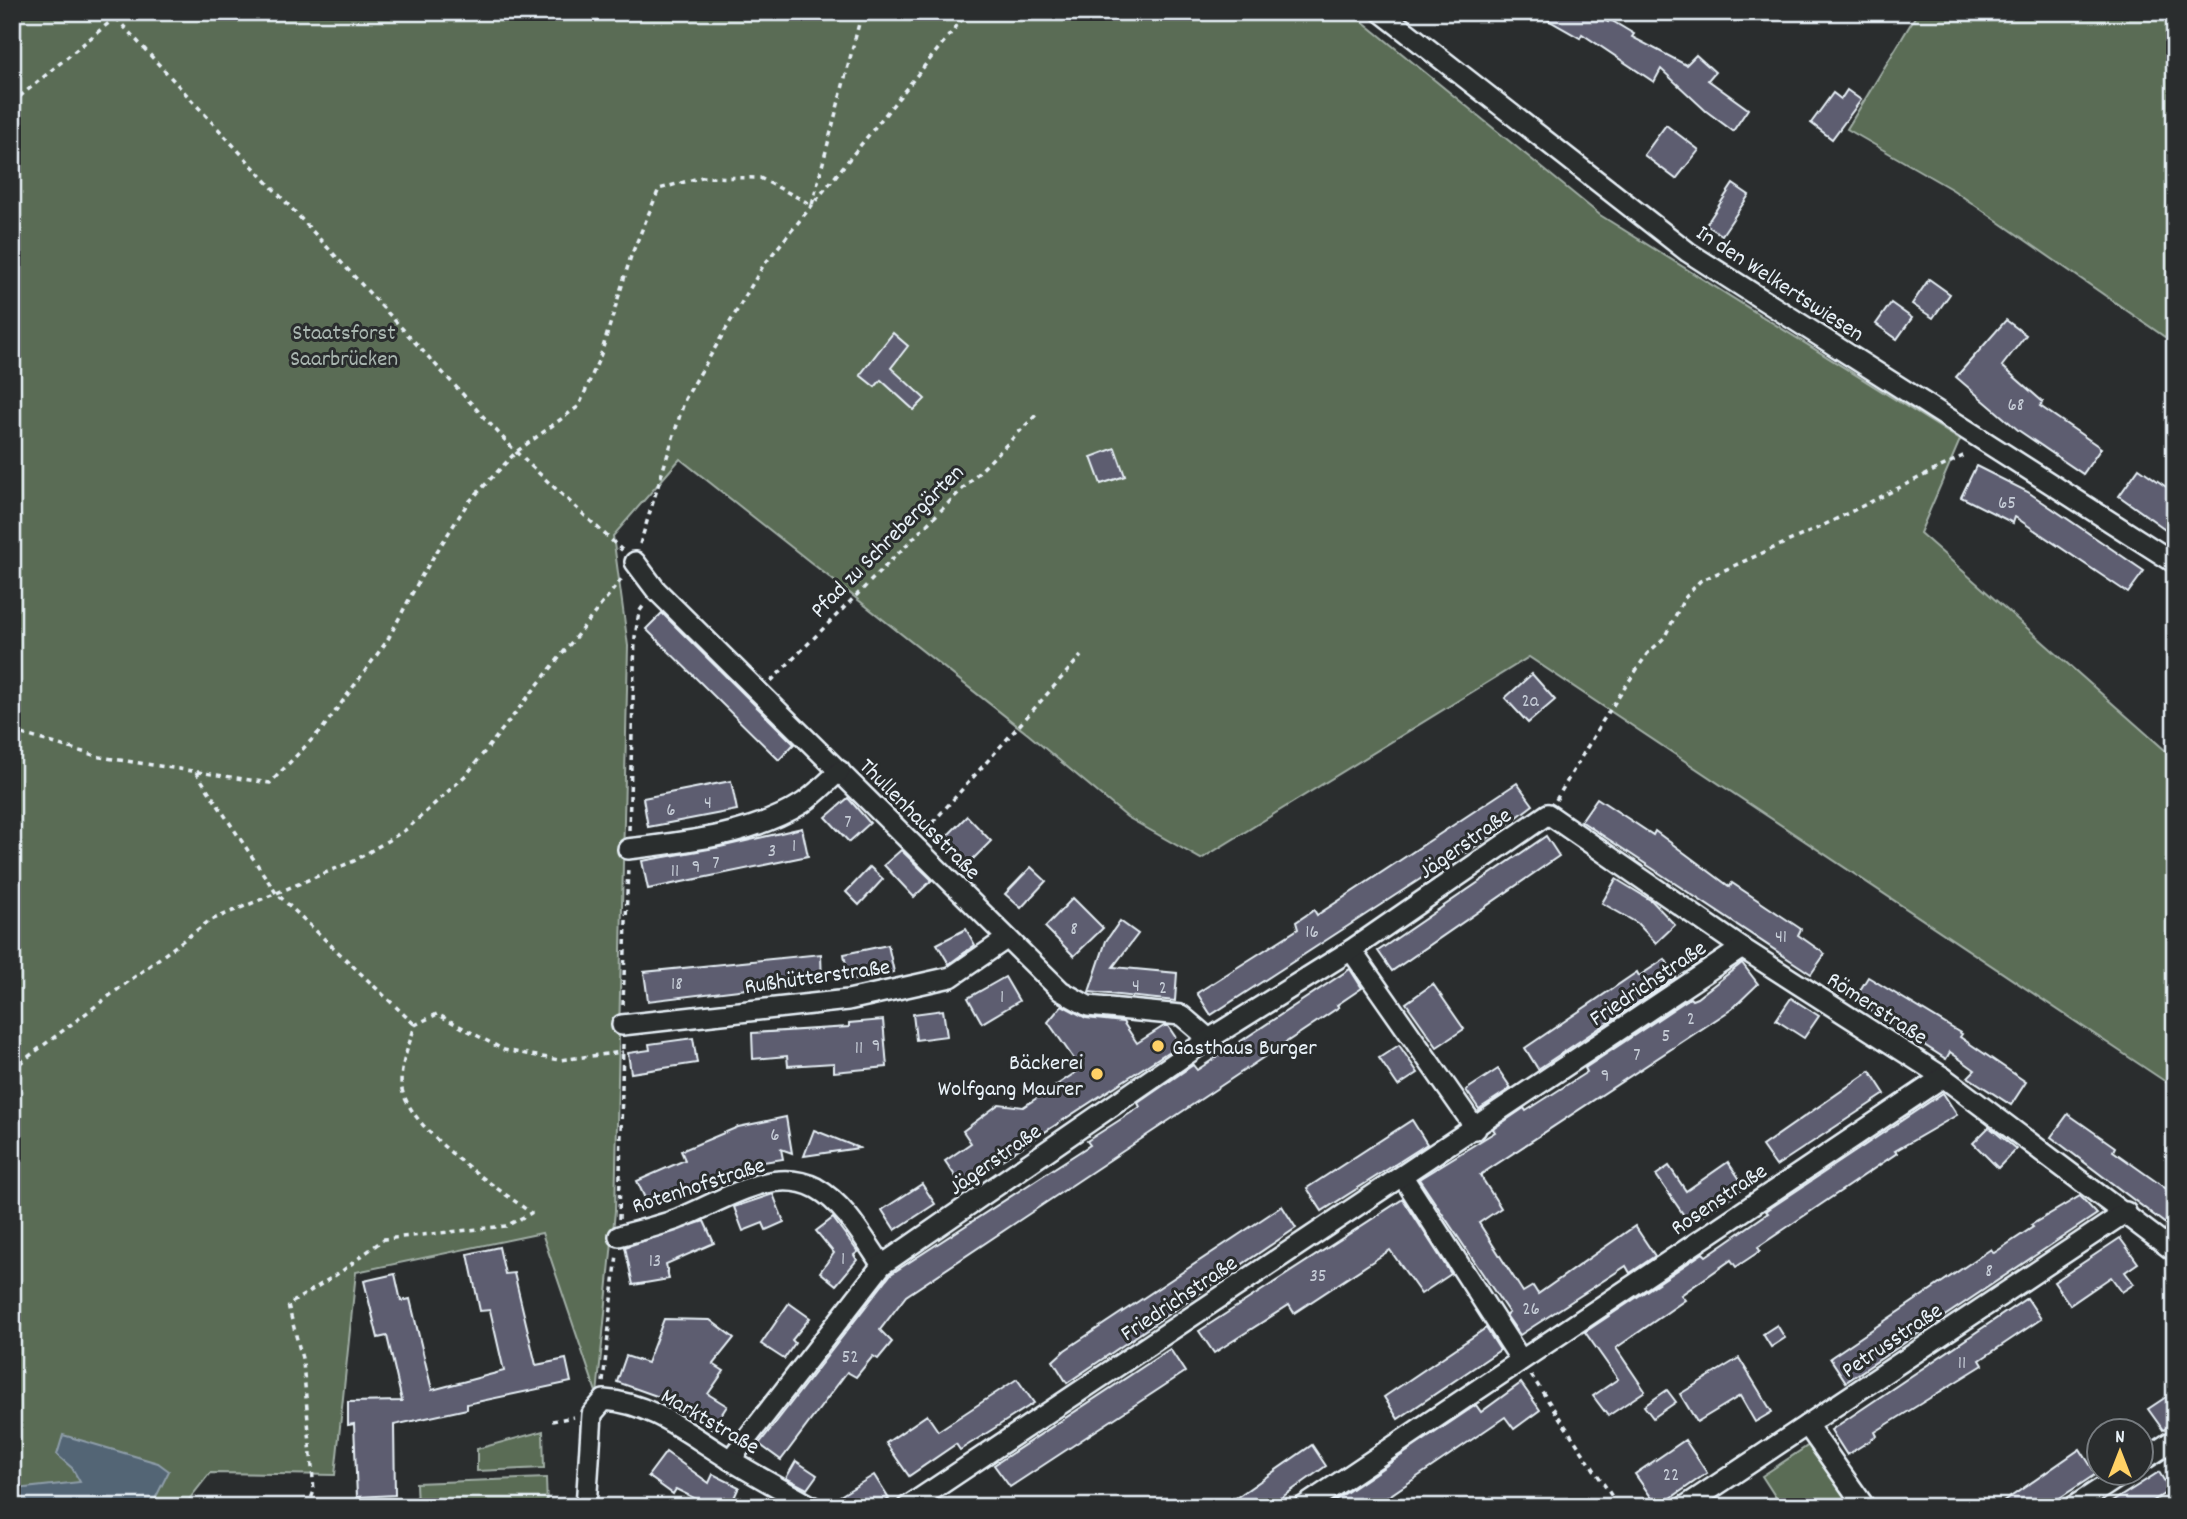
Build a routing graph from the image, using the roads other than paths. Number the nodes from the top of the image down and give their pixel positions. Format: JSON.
{"nodes":[{"id":1,"x":1381,"y":12,"type":"edge"},
{"id":2,"x":635,"y":562,"type":"road end"},
{"id":3,"x":2175,"y":563,"type":"edge"},
{"id":4,"x":840,"y":771,"type":"junction"},
{"id":5,"x":1548,"y":814,"type":"joint"},
{"id":6,"x":628,"y":849,"type":"road end"},
{"id":7,"x":1006,"y":939,"type":"junction"},
{"id":8,"x":1742,"y":948,"type":"junction"},
{"id":9,"x":1351,"y":950,"type":"junction"},
{"id":10,"x":622,"y":1025,"type":"road end"},
{"id":11,"x":1209,"y":1039,"type":"junction"},
{"id":12,"x":1943,"y":1077,"type":"junction"},
{"id":13,"x":1476,"y":1129,"type":"junction"},
{"id":14,"x":1404,"y":1177,"type":"junction"},
{"id":15,"x":2126,"y":1212,"type":"junction"},
{"id":16,"x":619,"y":1236,"type":"road end"},
{"id":17,"x":2175,"y":1252,"type":"edge"},
{"id":18,"x":882,"y":1265,"type":"junction"},
{"id":19,"x":1521,"y":1360,"type":"junction"},
{"id":20,"x":1807,"y":1425,"type":"junction"},
{"id":21,"x":2175,"y":1439,"type":"edge"},
{"id":22,"x":2156,"y":1451,"type":"edge"},
{"id":23,"x":730,"y":1460,"type":"junction"},
{"id":24,"x":2102,"y":1488,"type":"edge"},
{"id":25,"x":586,"y":1507,"type":"edge"},
{"id":26,"x":813,"y":1507,"type":"edge"},
{"id":27,"x":907,"y":1507,"type":"edge"},
{"id":28,"x":1303,"y":1507,"type":"edge"},
{"id":29,"x":1685,"y":1507,"type":"edge"},
{"id":30,"x":1865,"y":1507,"type":"edge"},
{"id":31,"x":2073,"y":1507,"type":"edge"}],
"edges":[{"from":1,"to":3,"type":"street","name":"In den Welkertswiesen"},
{"from":2,"to":4,"type":"street","name":"Thullenhausstraße"},
{"from":4,"to":6,"type":"street"},
{"from":4,"to":7,"type":"street","name":"Thullenhausstraße"},
{"from":5,"to":8,"type":"street","name":"Römerstraße"},
{"from":5,"to":9,"type":"street","name":"Jägerstraße"},
{"from":7,"to":10,"type":"street","name":"Rußhütterstraße"},
{"from":7,"to":11,"type":"street","name":"Thullenhausstraße"},
{"from":8,"to":12,"type":"street","name":"Römerstraße"},
{"from":8,"to":13,"type":"street","name":"Friedrichstraße"},
{"from":9,"to":11,"type":"street","name":"Jägerstraße"},
{"from":9,"to":13,"type":"street"},
{"from":11,"to":18,"type":"street","name":"Jägerstraße"},
{"from":12,"to":15,"type":"street","name":"Römerstraße"},
{"from":12,"to":19,"type":"street","name":"Rosenstraße"},
{"from":13,"to":14,"type":"street","name":"Friedrichstraße"},
{"from":14,"to":19,"type":"street"},
{"from":14,"to":27,"type":"street","name":"Friedrichstraße"},
{"from":15,"to":17,"type":"street","name":"Römerstraße"},
{"from":15,"to":20,"type":"street","name":"Petrusstraße"},
{"from":16,"to":18,"type":"street","name":"Rotenhofstraße"},
{"from":18,"to":23,"type":"street","name":"Jägerstraße"},
{"from":19,"to":28,"type":"street","name":"Rosenstraße"},
{"from":20,"to":29,"type":"street","name":"Petrusstraße"},
{"from":20,"to":30,"type":"street"},
{"from":21,"to":22,"type":"street"},
{"from":23,"to":25,"type":"street","name":"Marktstraße"},
{"from":23,"to":26,"type":"street","name":"Marktstraße"},
{"from":24,"to":31,"type":"street"}]}
